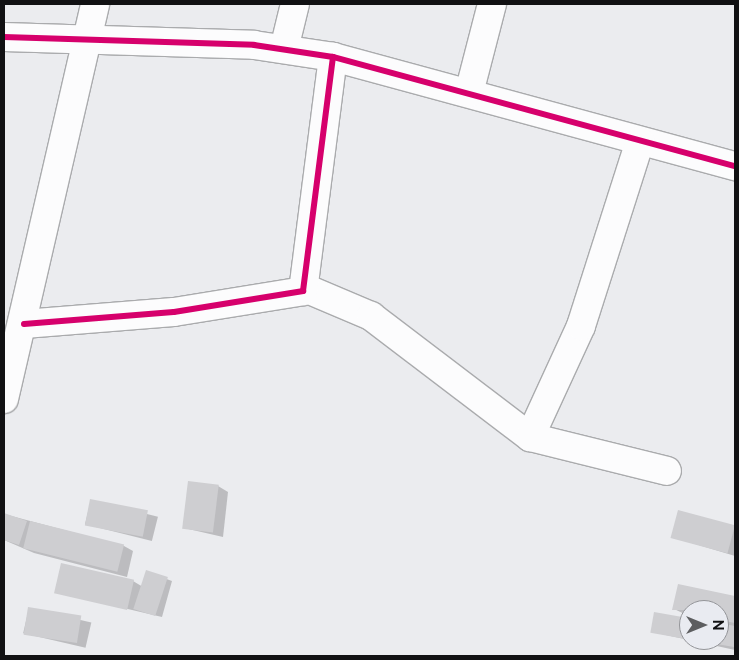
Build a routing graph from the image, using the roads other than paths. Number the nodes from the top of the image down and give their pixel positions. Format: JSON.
{"nodes":[{"id":1,"x":95,"y":4,"type":"edge"},
{"id":2,"x":295,"y":4,"type":"edge"},
{"id":3,"x":492,"y":4,"type":"edge"},
{"id":4,"x":4,"y":37,"type":"edge"},
{"id":5,"x":89,"y":38,"type":"junction"},
{"id":6,"x":284,"y":50,"type":"junction"},
{"id":7,"x":333,"y":57,"type":"junction"},
{"id":8,"x":469,"y":93,"type":"junction"},
{"id":9,"x":640,"y":141,"type":"junction"},
{"id":10,"x":735,"y":166,"type":"edge"},
{"id":11,"x":305,"y":288,"type":"junction"},
{"id":12,"x":24,"y":324,"type":"junction"},
{"id":13,"x":4,"y":399,"type":"edge"},
{"id":14,"x":530,"y":437,"type":"junction"},
{"id":15,"x":667,"y":471,"type":"dead end"}],
"edges":[{"from":1,"to":5,"type":"street"},
{"from":2,"to":6,"type":"street"},
{"from":3,"to":8,"type":"street"},
{"from":4,"to":5,"type":"street"},
{"from":5,"to":6,"type":"street"},
{"from":5,"to":12,"type":"street"},
{"from":6,"to":7,"type":"street"},
{"from":7,"to":8,"type":"street"},
{"from":7,"to":11,"type":"street"},
{"from":8,"to":9,"type":"street"},
{"from":9,"to":10,"type":"street"},
{"from":9,"to":14,"type":"street"},
{"from":11,"to":12,"type":"street"},
{"from":11,"to":14,"type":"street"},
{"from":12,"to":13,"type":"street"},
{"from":14,"to":15,"type":"street"}]}
